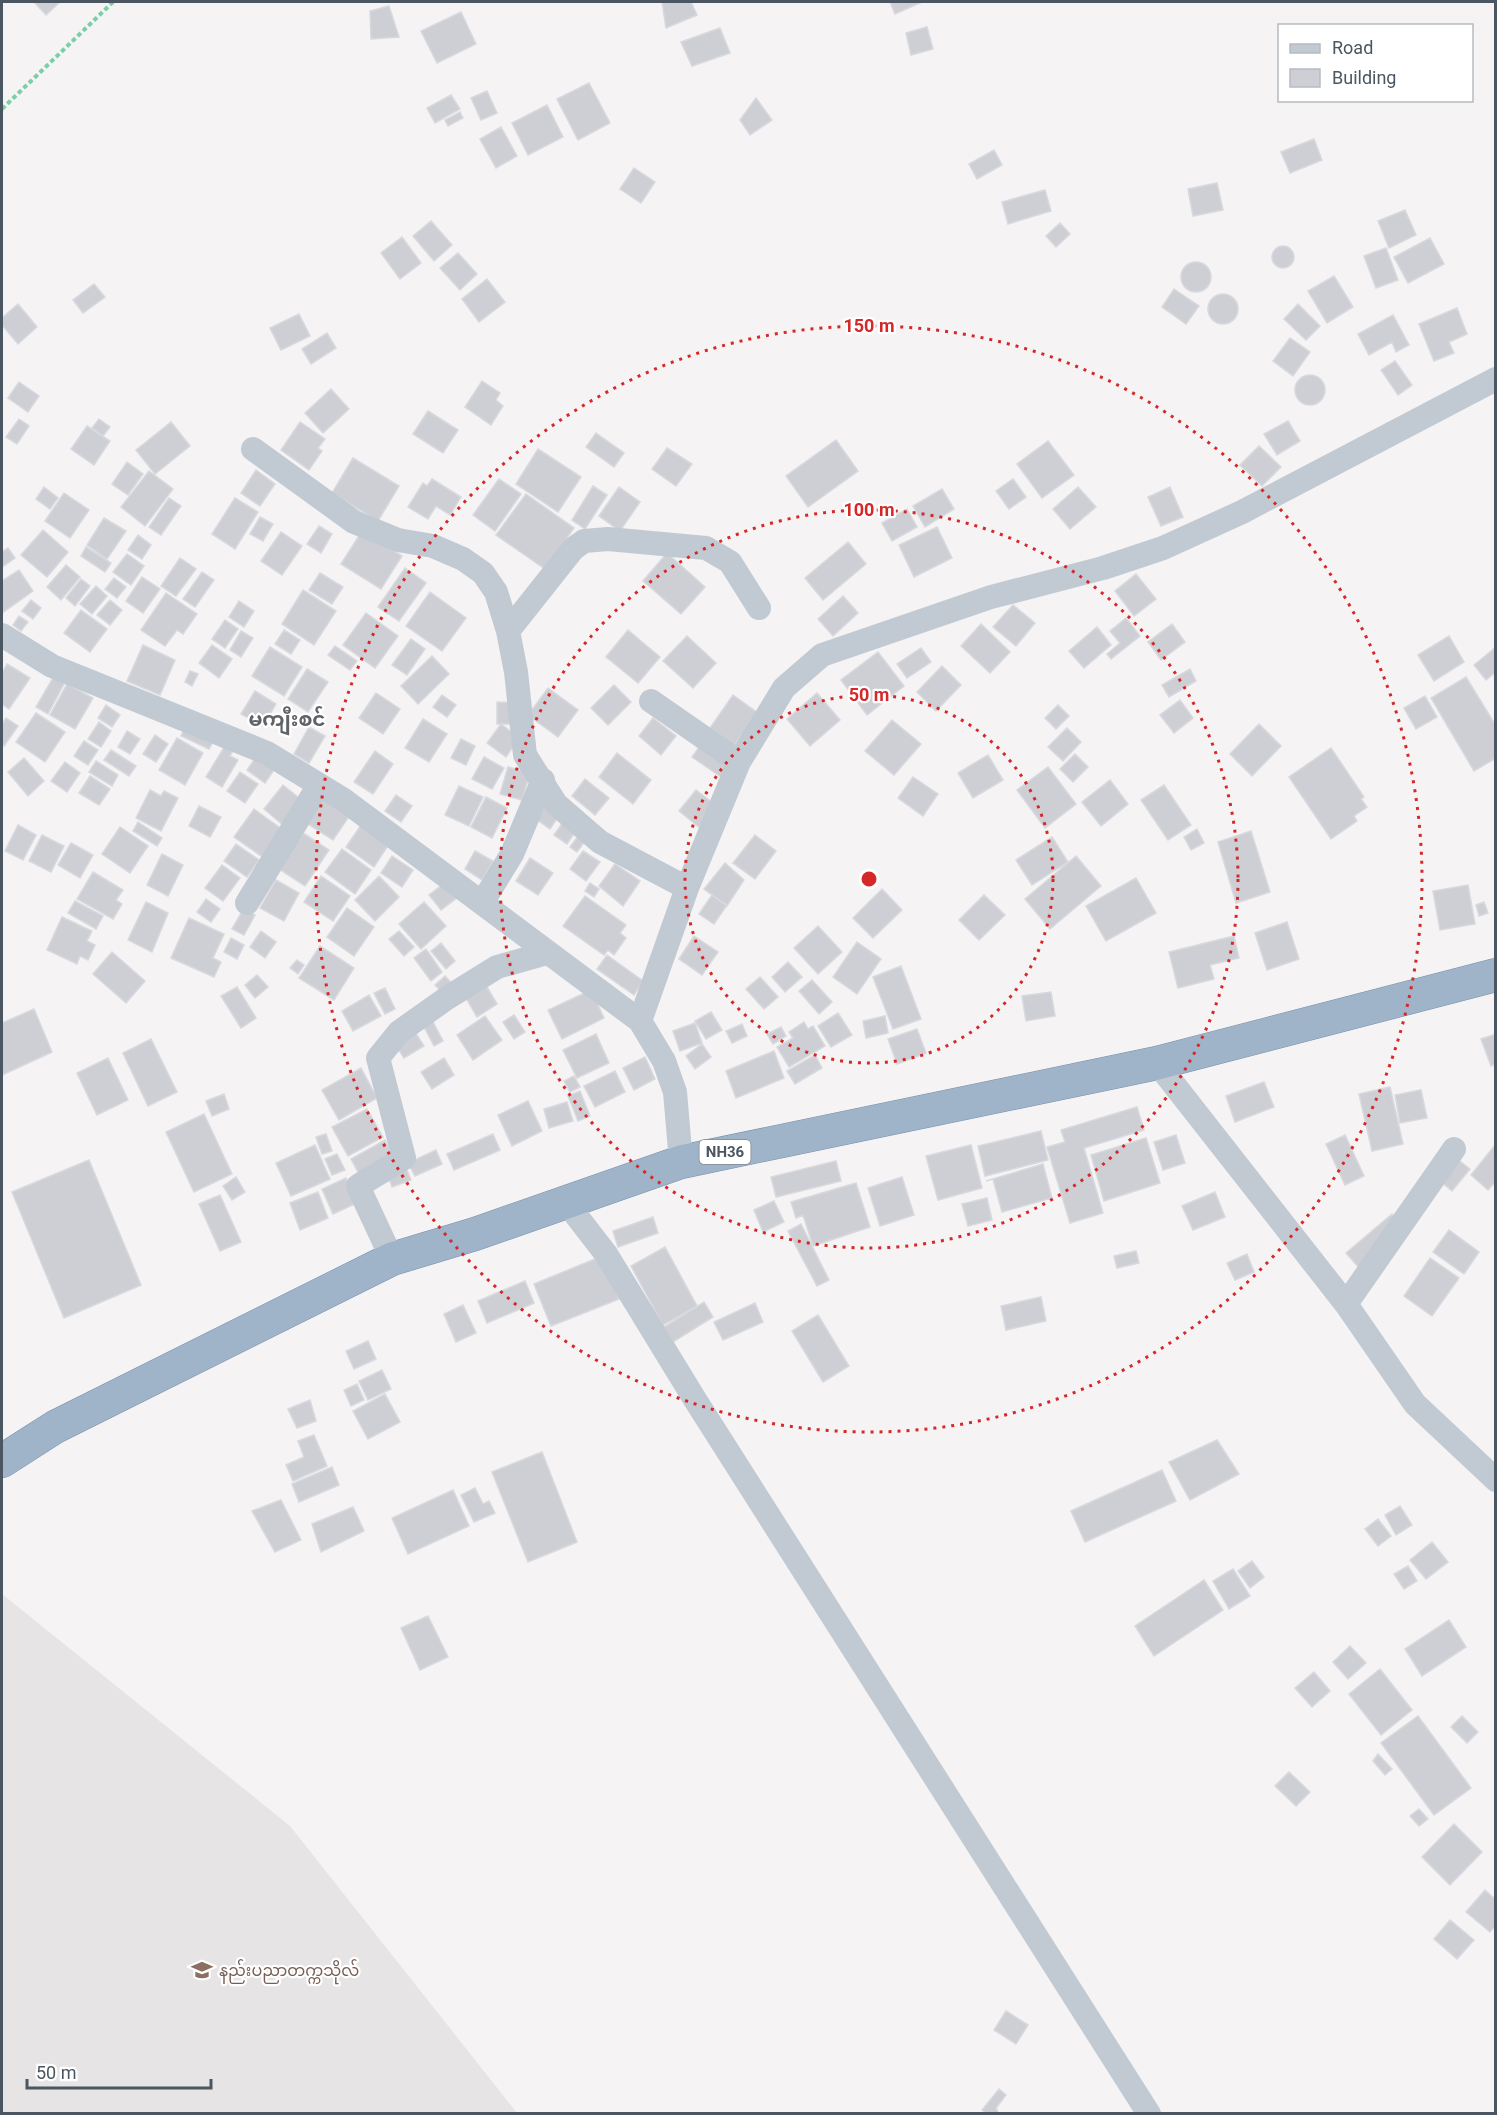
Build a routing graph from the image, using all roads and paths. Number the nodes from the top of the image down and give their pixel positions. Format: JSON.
{"nodes":[{"id":1,"x":113,"y":2,"type":"edge"},
{"id":2,"x":2,"y":109,"type":"edge"},
{"id":3,"x":1496,"y":379,"type":"edge"},
{"id":4,"x":253,"y":449,"type":"dead end"},
{"id":5,"x":759,"y":609,"type":"dead end"},
{"id":6,"x":508,"y":631,"type":"junction"},
{"id":7,"x":2,"y":635,"type":"edge"},
{"id":8,"x":651,"y":701,"type":"dead end"},
{"id":9,"x":739,"y":762,"type":"junction"},
{"id":10,"x":543,"y":780,"type":"junction"},
{"id":11,"x":319,"y":785,"type":"junction"},
{"id":12,"x":687,"y":888,"type":"junction"},
{"id":13,"x":247,"y":903,"type":"dead end"},
{"id":14,"x":482,"y":903,"type":"junction"},
{"id":15,"x":547,"y":953,"type":"junction"},
{"id":16,"x":1496,"y":975,"type":"edge"},
{"id":17,"x":640,"y":1021,"type":"junction"},
{"id":18,"x":1157,"y":1064,"type":"junction"},
{"id":19,"x":1454,"y":1149,"type":"dead end"},
{"id":20,"x":681,"y":1162,"type":"junction"},
{"id":21,"x":565,"y":1201,"type":"junction"},
{"id":22,"x":392,"y":1259,"type":"junction"},
{"id":23,"x":1346,"y":1304,"type":"junction"},
{"id":24,"x":2,"y":1461,"type":"edge"},
{"id":25,"x":1496,"y":1480,"type":"edge"},
{"id":26,"x":1149,"y":2114,"type":"edge"}],
"edges":[{"from":1,"to":2,"type":"path"},
{"from":3,"to":9,"type":"street"},
{"from":4,"to":6,"type":"street"},
{"from":5,"to":6,"type":"street"},
{"from":6,"to":10,"type":"street"},
{"from":7,"to":11,"type":"street"},
{"from":8,"to":9,"type":"street"},
{"from":9,"to":12,"type":"street"},
{"from":10,"to":12,"type":"street"},
{"from":10,"to":14,"type":"street"},
{"from":11,"to":13,"type":"street"},
{"from":11,"to":14,"type":"street"},
{"from":12,"to":17,"type":"street"},
{"from":14,"to":15,"type":"street"},
{"from":15,"to":17,"type":"street"},
{"from":15,"to":22,"type":"street"},
{"from":16,"to":18,"type":"highway","number":"NH36"},
{"from":17,"to":20,"type":"street"},
{"from":18,"to":20,"type":"highway","number":"NH36"},
{"from":18,"to":23,"type":"street"},
{"from":19,"to":23,"type":"street"},
{"from":20,"to":21,"type":"highway","number":"NH36"},
{"from":21,"to":22,"type":"highway","number":"NH36"},
{"from":21,"to":26,"type":"street"},
{"from":22,"to":24,"type":"highway","number":"NH36"},
{"from":23,"to":25,"type":"street"}]}
